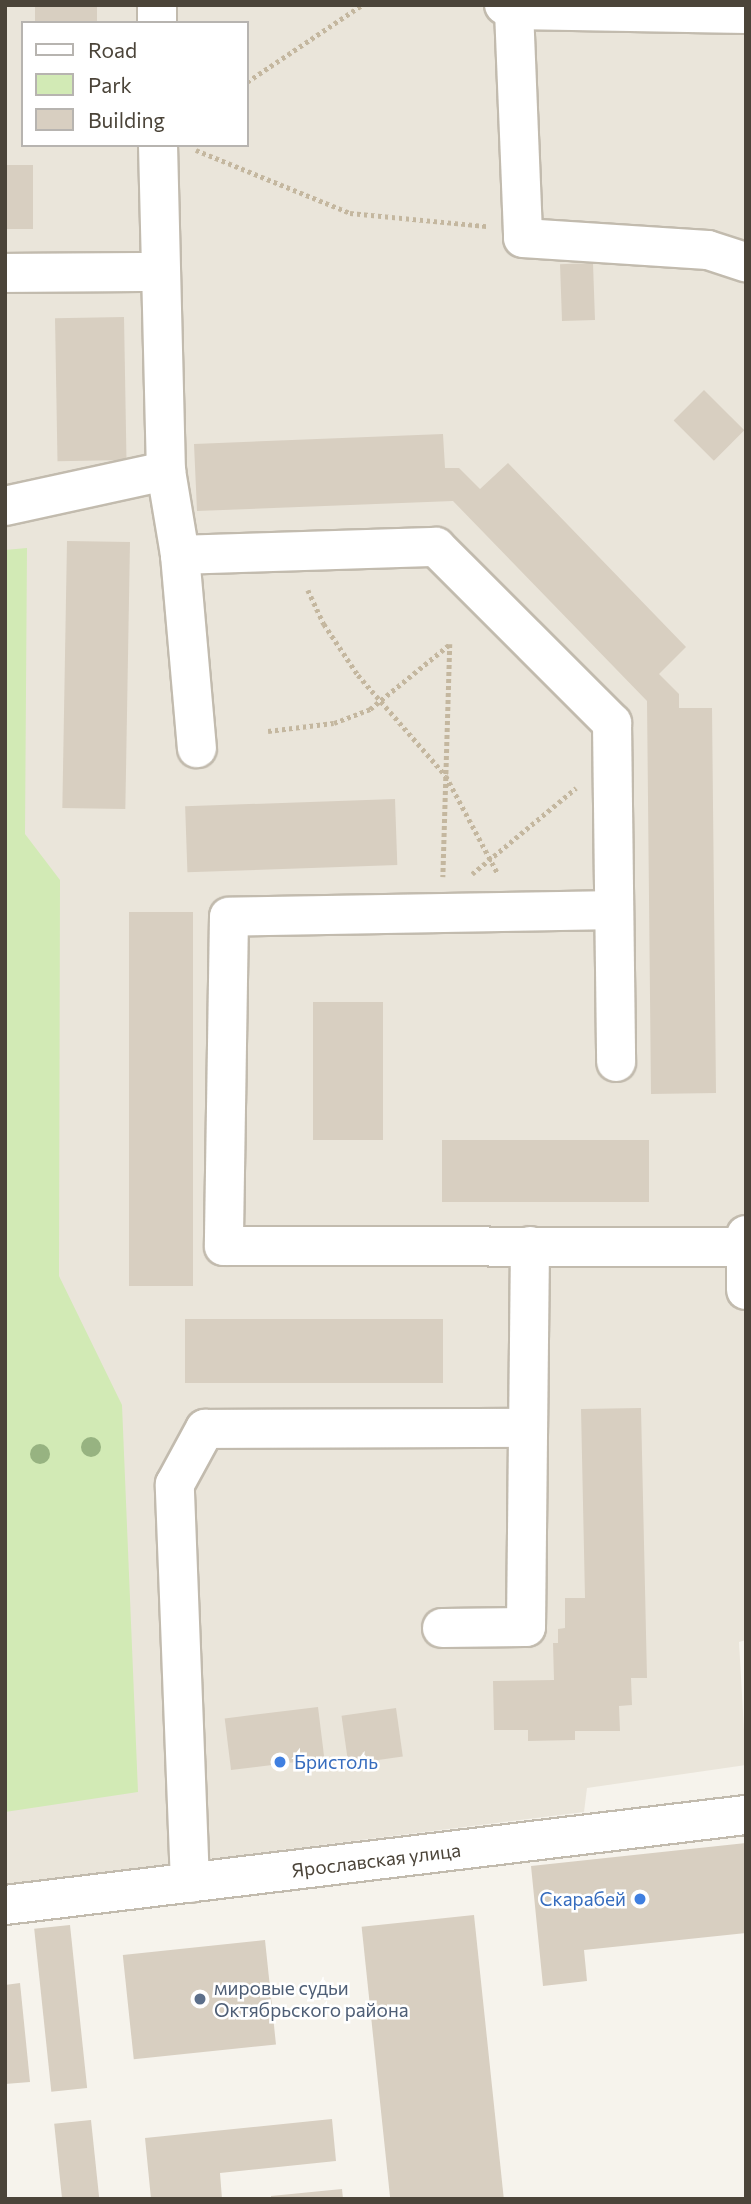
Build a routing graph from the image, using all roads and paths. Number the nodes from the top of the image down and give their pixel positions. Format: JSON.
{"nodes":[{"id":1,"x":362,"y":5,"type":"edge"},
{"id":2,"x":509,"y":7,"type":"edge"},
{"id":3,"x":746,"y":14,"type":"edge"},
{"id":4,"x":248,"y":81,"type":"edge"},
{"id":5,"x":174,"y":147,"type":"edge"},
{"id":6,"x":177,"y":147,"type":"edge"},
{"id":7,"x":523,"y":238,"type":"junction"},
{"id":8,"x":746,"y":262,"type":"edge"},
{"id":9,"x":158,"y":272,"type":"junction"},
{"id":10,"x":5,"y":273,"type":"edge"},
{"id":11,"x":166,"y":471,"type":"junction"},
{"id":12,"x":5,"y":506,"type":"edge"},
{"id":13,"x":290,"y":551,"type":"junction"},
{"id":14,"x":180,"y":555,"type":"junction"},
{"id":15,"x":382,"y":698,"type":"junction"},
{"id":16,"x":268,"y":732,"type":"dead end"},
{"id":17,"x":197,"y":748,"type":"dead end"},
{"id":18,"x":446,"y":776,"type":"junction"},
{"id":19,"x":585,"y":781,"type":"dead end"},
{"id":20,"x":490,"y":859,"type":"junction"},
{"id":21,"x":461,"y":883,"type":"dead end"},
{"id":22,"x":442,"y":885,"type":"dead end"},
{"id":23,"x":614,"y":911,"type":"junction"},
{"id":24,"x":517,"y":912,"type":"junction"},
{"id":25,"x":616,"y":1062,"type":"dead end"},
{"id":26,"x":745,"y":1241,"type":"edge"},
{"id":27,"x":530,"y":1247,"type":"junction"},
{"id":28,"x":746,"y":1290,"type":"edge"},
{"id":29,"x":528,"y":1428,"type":"junction"},
{"id":30,"x":442,"y":1628,"type":"dead end"},
{"id":31,"x":746,"y":1815,"type":"edge"},
{"id":32,"x":190,"y":1883,"type":"junction"},
{"id":33,"x":5,"y":1905,"type":"edge"}],
"edges":[{"from":1,"to":4,"type":"path"},
{"from":2,"to":3,"type":"street"},
{"from":2,"to":7,"type":"street"},
{"from":5,"to":9,"type":"street"},
{"from":6,"to":7,"type":"path"},
{"from":7,"to":8,"type":"street"},
{"from":9,"to":10,"type":"street"},
{"from":9,"to":11,"type":"street"},
{"from":11,"to":12,"type":"street"},
{"from":11,"to":14,"type":"street"},
{"from":13,"to":14,"type":"street"},
{"from":13,"to":15,"type":"path"},
{"from":13,"to":23,"type":"street"},
{"from":14,"to":17,"type":"street"},
{"from":15,"to":16,"type":"path"},
{"from":15,"to":18,"type":"path"},
{"from":15,"to":18,"type":"path"},
{"from":18,"to":20,"type":"path"},
{"from":18,"to":22,"type":"path"},
{"from":19,"to":20,"type":"path"},
{"from":20,"to":21,"type":"path"},
{"from":20,"to":24,"type":"path"},
{"from":23,"to":24,"type":"street"},
{"from":23,"to":25,"type":"street"},
{"from":24,"to":27,"type":"street"},
{"from":26,"to":27,"type":"street"},
{"from":26,"to":28,"type":"street"},
{"from":27,"to":29,"type":"street"},
{"from":29,"to":30,"type":"street"},
{"from":29,"to":32,"type":"street"},
{"from":31,"to":32,"type":"street","name":"Ярославская улица"},
{"from":32,"to":33,"type":"street","name":"Ярославская улица"}]}
